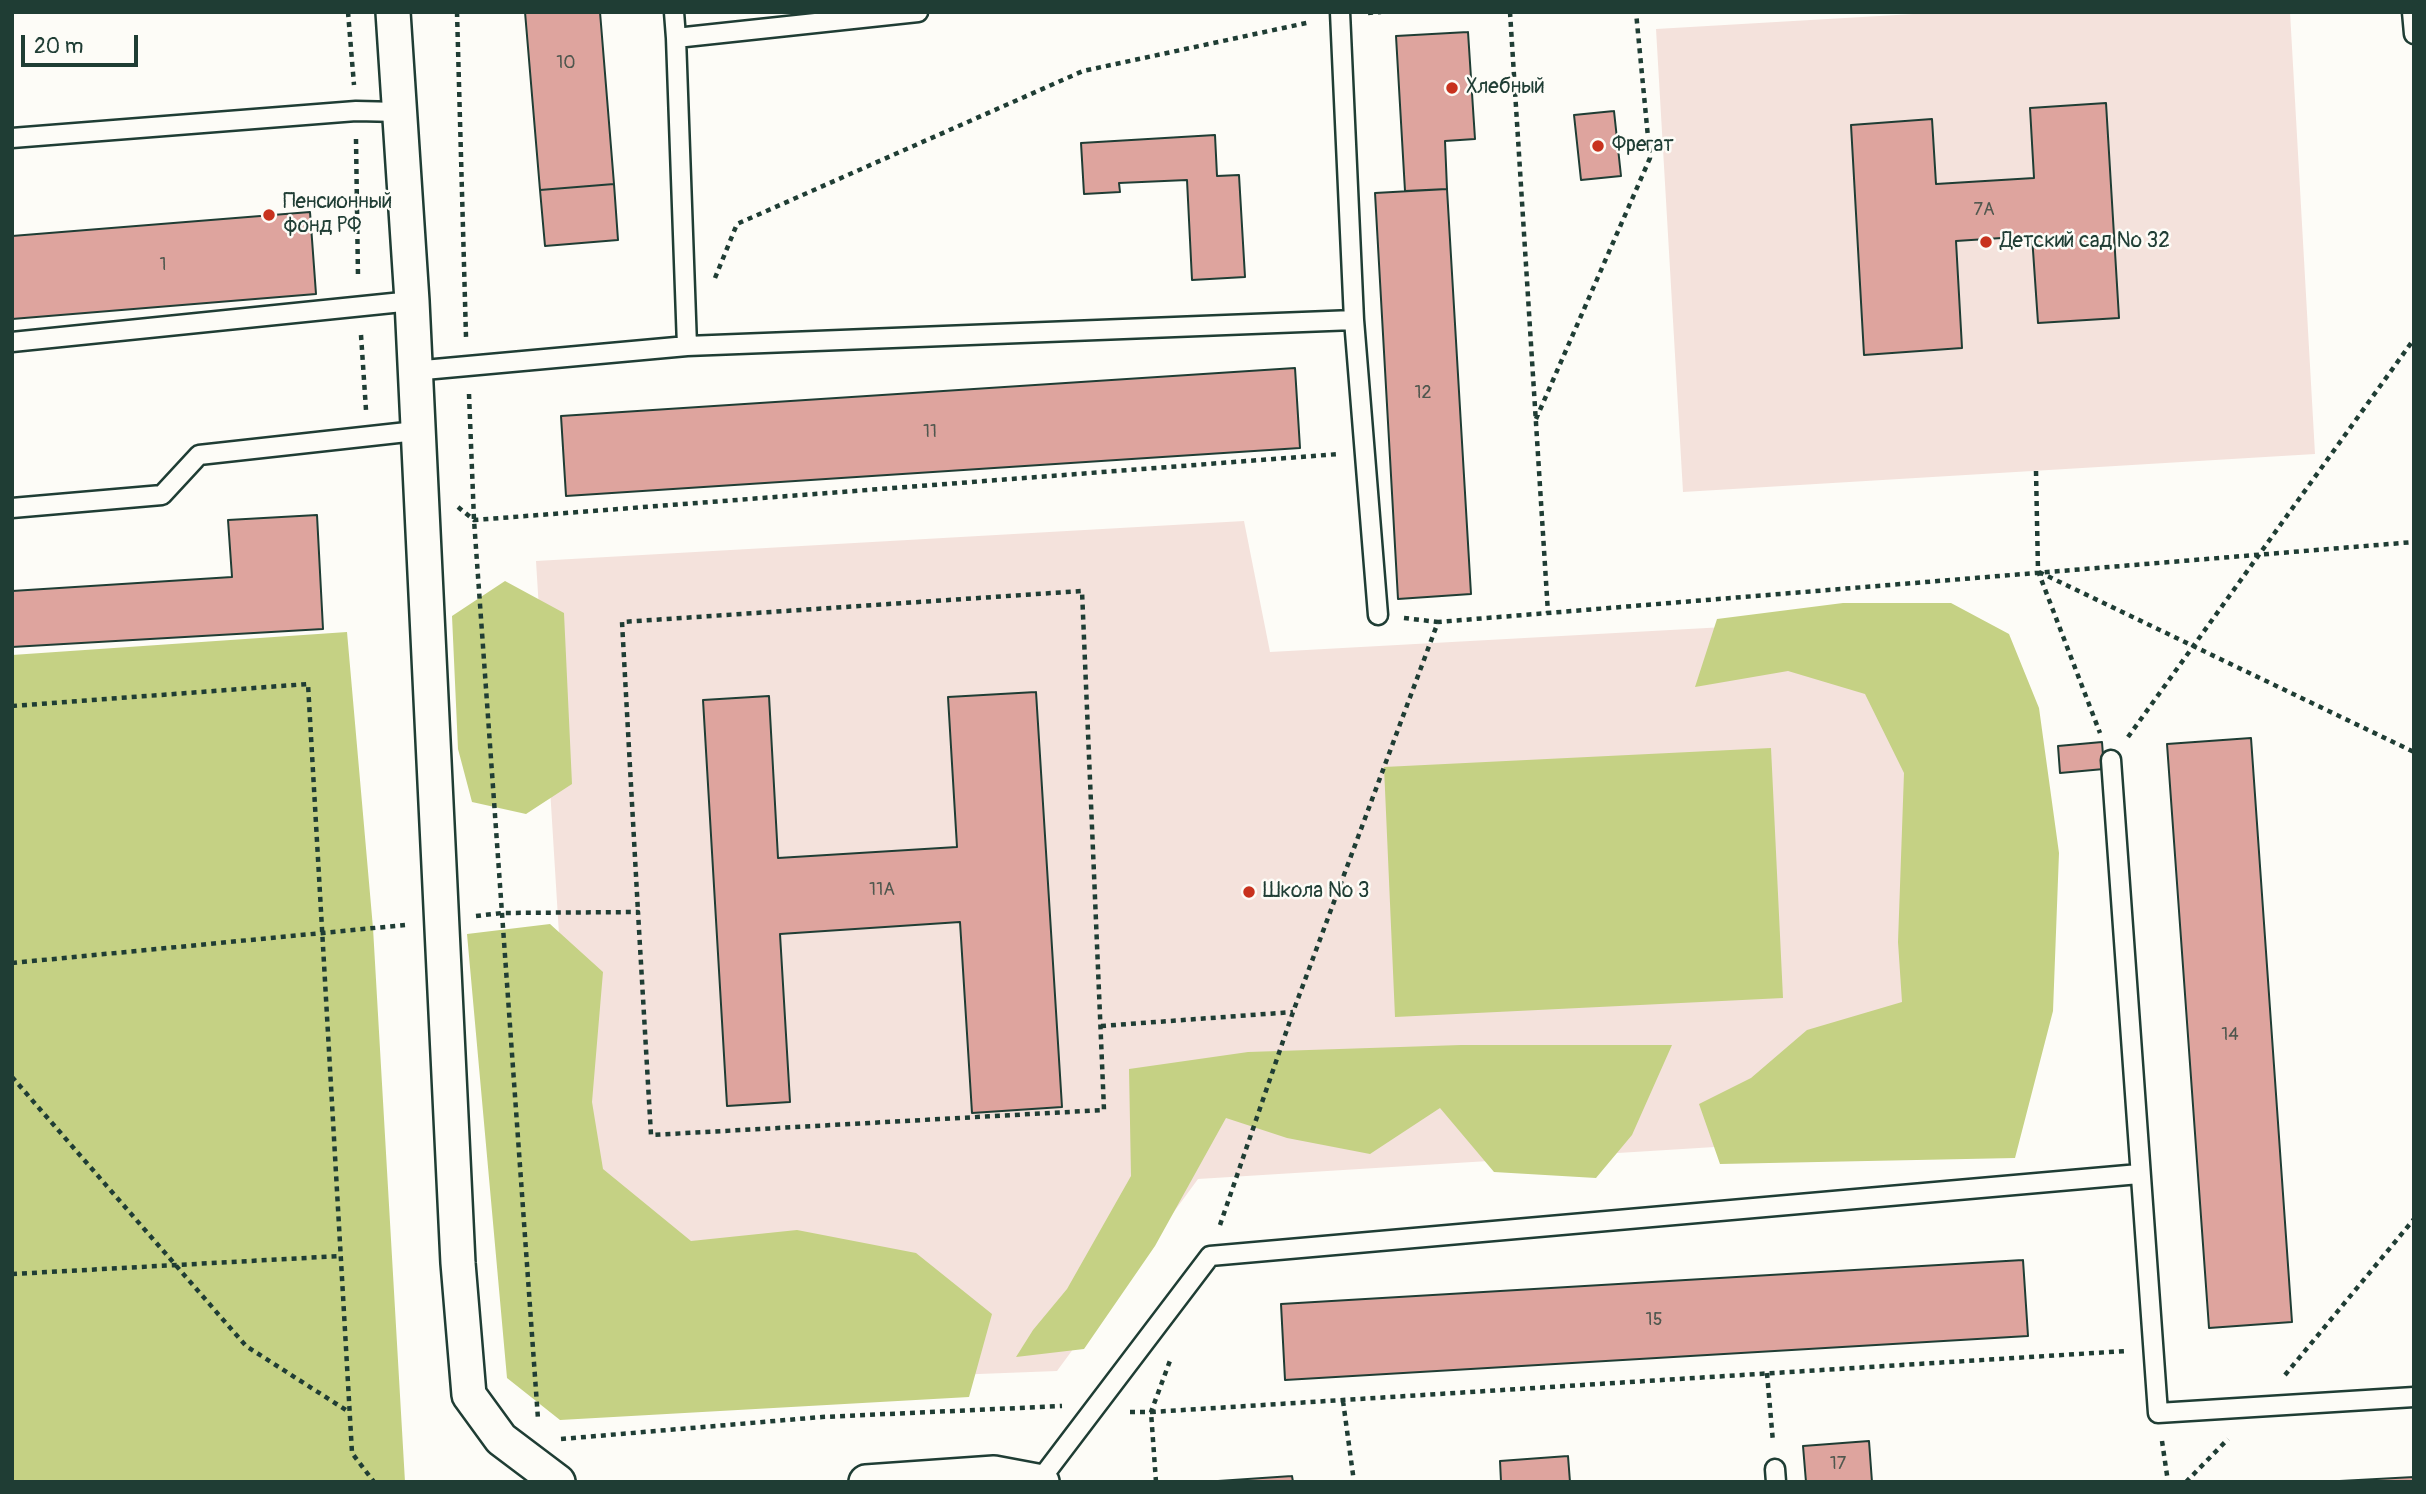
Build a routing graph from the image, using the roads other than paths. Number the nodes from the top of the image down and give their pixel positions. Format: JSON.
{"nodes":[{"id":1,"x":393,"y":12,"type":"edge"},
{"id":2,"x":674,"y":12,"type":"edge"},
{"id":3,"x":918,"y":12,"type":"edge"},
{"id":4,"x":2412,"y":12,"type":"edge"},
{"id":5,"x":1340,"y":14,"type":"edge"},
{"id":6,"x":2414,"y":34,"type":"edge"},
{"id":7,"x":676,"y":38,"type":"junction"},
{"id":8,"x":399,"y":112,"type":"junction"},
{"id":9,"x":12,"y":138,"type":"edge"},
{"id":10,"x":412,"y":300,"type":"junction"},
{"id":11,"x":1354,"y":320,"type":"junction"},
{"id":12,"x":12,"y":342,"type":"edge"},
{"id":13,"x":687,"y":346,"type":"junction"},
{"id":14,"x":413,"y":371,"type":"junction"},
{"id":15,"x":416,"y":431,"type":"junction"},
{"id":16,"x":12,"y":508,"type":"edge"},
{"id":17,"x":1378,"y":615,"type":"dead end"},
{"id":18,"x":2111,"y":760,"type":"road end"},
{"id":19,"x":2139,"y":1174,"type":"junction"},
{"id":20,"x":2414,"y":1397,"type":"edge"},
{"id":21,"x":541,"y":1467,"type":"edge"},
{"id":22,"x":1041,"y":1481,"type":"edge"},
{"id":23,"x":866,"y":1482,"type":"edge"}],
"edges":[{"from":1,"to":8,"type":"street"},
{"from":2,"to":7,"type":"lane"},
{"from":3,"to":7,"type":"lane"},
{"from":4,"to":6,"type":"lane"},
{"from":5,"to":11,"type":"lane"},
{"from":7,"to":13,"type":"lane"},
{"from":8,"to":9,"type":"lane"},
{"from":8,"to":10,"type":"street"},
{"from":10,"to":12,"type":"lane"},
{"from":10,"to":14,"type":"street"},
{"from":11,"to":13,"type":"lane"},
{"from":11,"to":17,"type":"lane"},
{"from":13,"to":14,"type":"lane"},
{"from":14,"to":15,"type":"street"},
{"from":15,"to":16,"type":"lane"},
{"from":15,"to":21,"type":"street"},
{"from":18,"to":19,"type":"lane"},
{"from":19,"to":20,"type":"lane"},
{"from":19,"to":22,"type":"lane"},
{"from":22,"to":23,"type":"street"}]}
